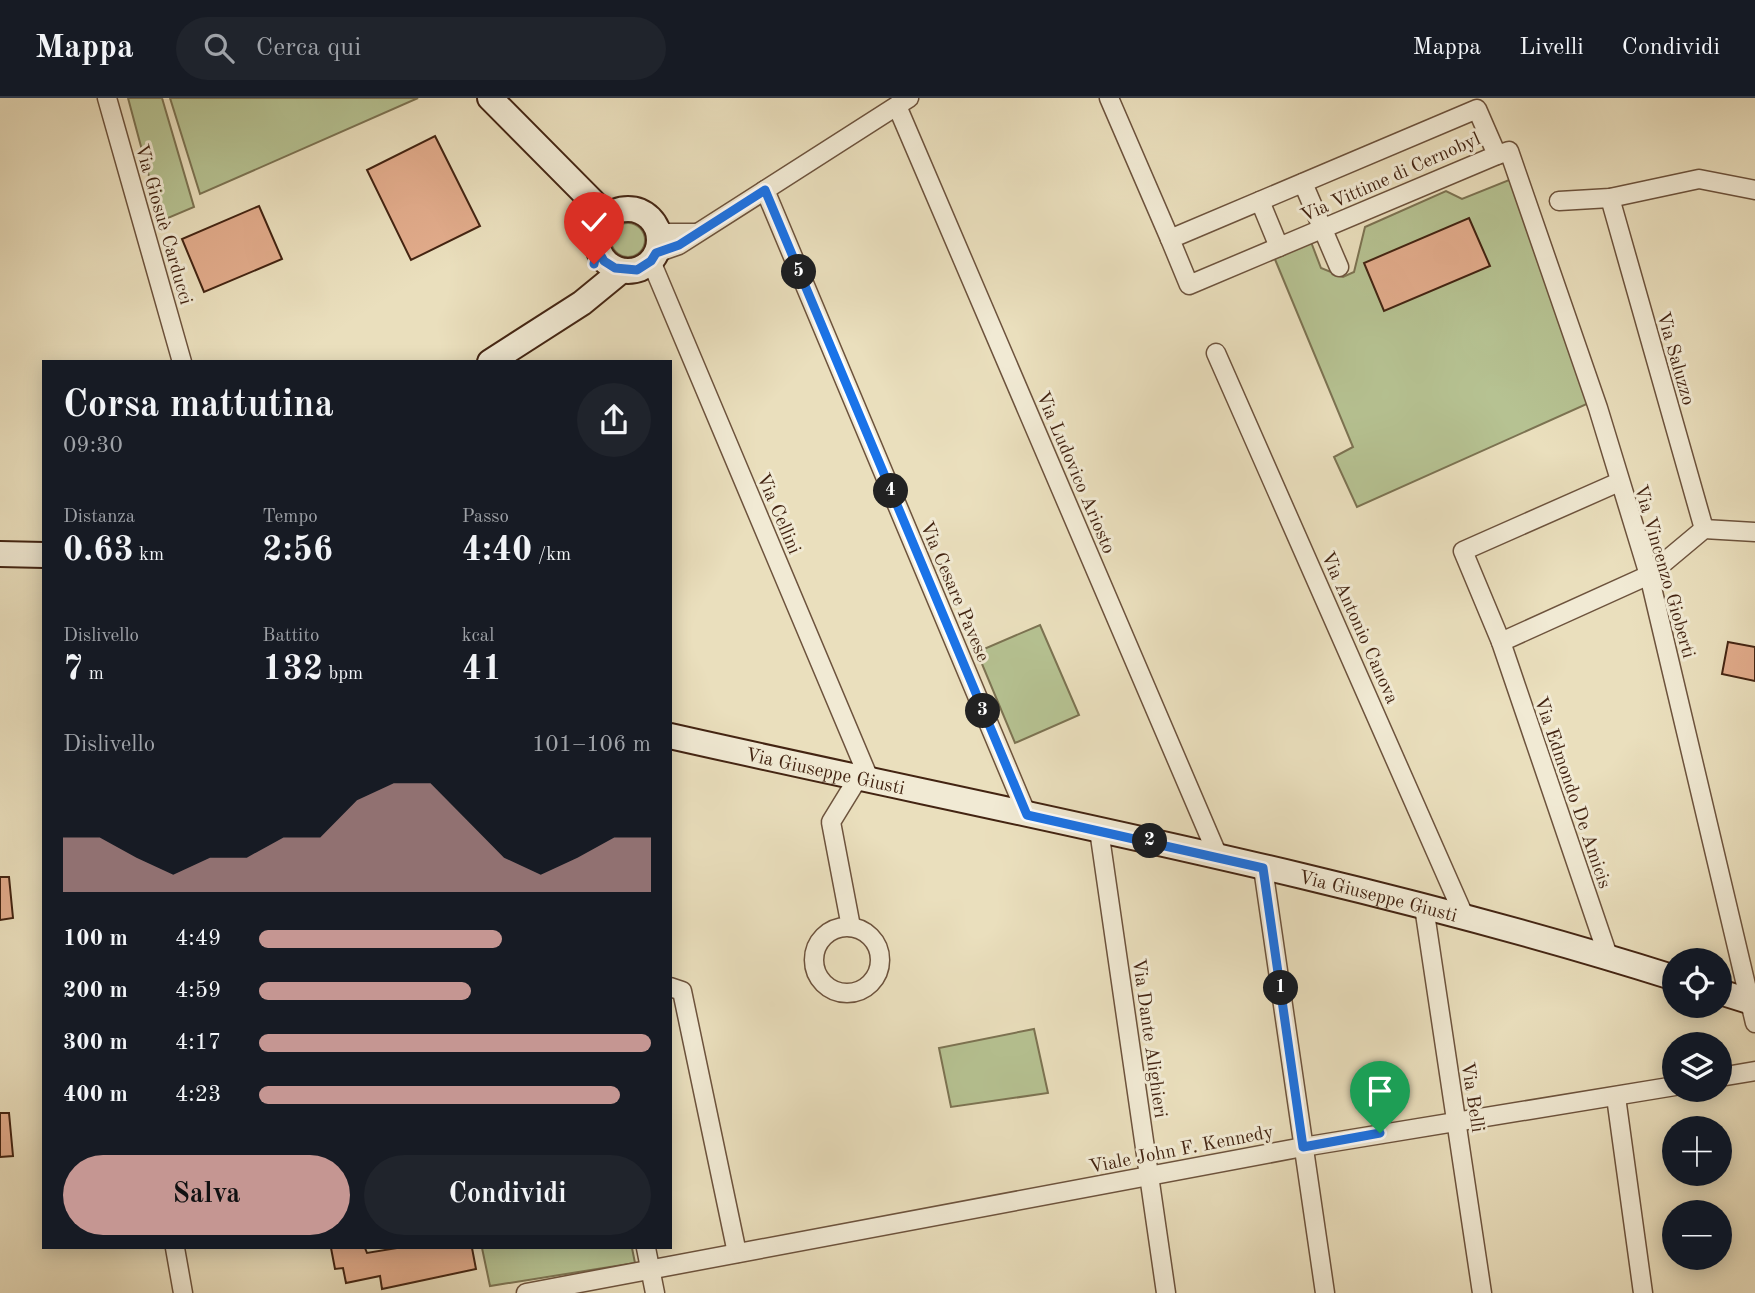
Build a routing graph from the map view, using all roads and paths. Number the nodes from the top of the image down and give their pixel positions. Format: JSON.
{"nodes":[{"id":1,"x":107,"y":98,"type":"edge"},
{"id":2,"x":490,"y":98,"type":"edge"},
{"id":3,"x":1109,"y":98,"type":"edge"},
{"id":4,"x":903,"y":102,"type":"edge"},
{"id":5,"x":1497,"y":155,"type":"junction"},
{"id":6,"x":1303,"y":183,"type":"junction"},
{"id":7,"x":765,"y":190,"type":"junction"},
{"id":8,"x":1755,"y":190,"type":"edge"},
{"id":9,"x":1609,"y":198,"type":"junction"},
{"id":10,"x":1260,"y":201,"type":"junction"},
{"id":11,"x":1559,"y":201,"type":"dead end"},
{"id":12,"x":607,"y":216,"type":"junction"},
{"id":13,"x":656,"y":225,"type":"junction"},
{"id":14,"x":1323,"y":229,"type":"junction"},
{"id":15,"x":696,"y":233,"type":"junction"},
{"id":16,"x":1170,"y":239,"type":"junction"},
{"id":17,"x":1279,"y":247,"type":"junction"},
{"id":18,"x":597,"y":249,"type":"junction"},
{"id":19,"x":654,"y":257,"type":"junction"},
{"id":20,"x":1339,"y":267,"type":"dead end"},
{"id":21,"x":621,"y":271,"type":"junction"},
{"id":22,"x":560,"y":317,"type":"junction"},
{"id":23,"x":1216,"y":353,"type":"dead end"},
{"id":24,"x":181,"y":360,"type":"edge"},
{"id":25,"x":493,"y":360,"type":"edge"},
{"id":26,"x":1619,"y":482,"type":"junction"},
{"id":27,"x":1704,"y":529,"type":"junction"},
{"id":28,"x":1755,"y":532,"type":"edge"},
{"id":29,"x":0,"y":554,"type":"edge"},
{"id":30,"x":42,"y":555,"type":"edge"},
{"id":31,"x":1649,"y":575,"type":"junction"},
{"id":32,"x":1501,"y":642,"type":"junction"},
{"id":33,"x":672,"y":736,"type":"edge"},
{"id":34,"x":864,"y":780,"type":"junction"},
{"id":35,"x":1027,"y":815,"type":"junction"},
{"id":36,"x":1099,"y":830,"type":"junction"},
{"id":37,"x":1218,"y":856,"type":"junction"},
{"id":38,"x":1263,"y":868,"type":"junction"},
{"id":39,"x":1424,"y":907,"type":"junction"},
{"id":40,"x":1465,"y":918,"type":"junction"},
{"id":41,"x":850,"y":927,"type":"dead end"},
{"id":42,"x":1608,"y":956,"type":"junction"},
{"id":43,"x":1662,"y":974,"type":"edge"},
{"id":44,"x":1755,"y":977,"type":"edge"},
{"id":45,"x":672,"y":988,"type":"edge"},
{"id":46,"x":1732,"y":998,"type":"edge"},
{"id":47,"x":1754,"y":1009,"type":"edge"},
{"id":48,"x":1755,"y":1071,"type":"edge"},
{"id":49,"x":1732,"y":1075,"type":"edge"},
{"id":50,"x":1662,"y":1088,"type":"edge"},
{"id":51,"x":1616,"y":1097,"type":"junction"},
{"id":52,"x":1457,"y":1120,"type":"junction"},
{"id":53,"x":1303,"y":1147,"type":"junction"},
{"id":54,"x":1150,"y":1175,"type":"junction"},
{"id":55,"x":175,"y":1249,"type":"edge"},
{"id":56,"x":646,"y":1249,"type":"edge"},
{"id":57,"x":737,"y":1253,"type":"junction"},
{"id":58,"x":651,"y":1269,"type":"junction"},
{"id":59,"x":183,"y":1293,"type":"edge"},
{"id":60,"x":526,"y":1293,"type":"edge"},
{"id":61,"x":654,"y":1293,"type":"edge"},
{"id":62,"x":1166,"y":1293,"type":"edge"},
{"id":63,"x":1325,"y":1293,"type":"edge"},
{"id":64,"x":1482,"y":1293,"type":"edge"},
{"id":65,"x":1643,"y":1293,"type":"edge"}],
"edges":[{"from":1,"to":24,"type":"street","name":"Via Giosuè Carducci"},
{"from":2,"to":12,"type":"street"},
{"from":3,"to":16,"type":"street","name":"Via Vittime di Cernobyl"},
{"from":4,"to":7,"type":"street"},
{"from":4,"to":37,"type":"street","name":"Via Ludovico Ariosto"},
{"from":5,"to":6,"type":"street","name":"Via Vittime di Cernobyl"},
{"from":5,"to":14,"type":"street","name":"Via Vittime di Cernobyl"},
{"from":5,"to":26,"type":"street","name":"Via Vincenzo Gioberti"},
{"from":6,"to":10,"type":"street","name":"Via Vittime di Cernobyl"},
{"from":6,"to":14,"type":"street"},
{"from":7,"to":15,"type":"street"},
{"from":7,"to":35,"type":"street","name":"Via Cesare Pavese"},
{"from":8,"to":9,"type":"street"},
{"from":9,"to":11,"type":"street"},
{"from":9,"to":27,"type":"street","name":"Via Saluzzo"},
{"from":10,"to":16,"type":"street","name":"Via Vittime di Cernobyl"},
{"from":10,"to":17,"type":"street"},
{"from":12,"to":13,"type":"street"},
{"from":12,"to":18,"type":"street"},
{"from":13,"to":15,"type":"street"},
{"from":13,"to":19,"type":"street"},
{"from":14,"to":17,"type":"street","name":"Via Vittime di Cernobyl"},
{"from":14,"to":20,"type":"street"},
{"from":15,"to":19,"type":"street"},
{"from":16,"to":17,"type":"street","name":"Via Vittime di Cernobyl"},
{"from":18,"to":21,"type":"street"},
{"from":18,"to":22,"type":"street"},
{"from":19,"to":21,"type":"street"},
{"from":19,"to":34,"type":"street","name":"Via Cellini"},
{"from":21,"to":22,"type":"street"},
{"from":22,"to":25,"type":"street"},
{"from":23,"to":40,"type":"street","name":"Via Antonio Canova"},
{"from":26,"to":31,"type":"street","name":"Via Vincenzo Gioberti"},
{"from":26,"to":32,"type":"street","name":"Via Edmondo De Amicis"},
{"from":27,"to":28,"type":"street"},
{"from":27,"to":31,"type":"street"},
{"from":29,"to":30,"type":"street"},
{"from":31,"to":32,"type":"street"},
{"from":31,"to":47,"type":"street","name":"Via Vincenzo Gioberti"},
{"from":32,"to":42,"type":"street","name":"Via Edmondo De Amicis"},
{"from":33,"to":34,"type":"street","name":"Via Giuseppe Giusti"},
{"from":34,"to":35,"type":"street","name":"Via Giuseppe Giusti"},
{"from":34,"to":41,"type":"street"},
{"from":35,"to":36,"type":"street","name":"Via Giuseppe Giusti"},
{"from":36,"to":37,"type":"street","name":"Via Giuseppe Giusti"},
{"from":36,"to":54,"type":"street","name":"Via Dante Alighieri"},
{"from":37,"to":38,"type":"street","name":"Via Giuseppe Giusti"},
{"from":38,"to":39,"type":"street","name":"Via Giuseppe Giusti"},
{"from":38,"to":53,"type":"street"},
{"from":39,"to":40,"type":"street","name":"Via Giuseppe Giusti"},
{"from":39,"to":52,"type":"street","name":"Via Belli"},
{"from":40,"to":42,"type":"street","name":"Via Giuseppe Giusti"},
{"from":42,"to":43,"type":"street","name":"Via Giuseppe Giusti"},
{"from":44,"to":47,"type":"street"},
{"from":45,"to":57,"type":"street"},
{"from":46,"to":47,"type":"street"},
{"from":48,"to":49,"type":"street"},
{"from":50,"to":51,"type":"street","name":"Viale John F. Kennedy"},
{"from":51,"to":52,"type":"street","name":"Viale John F. Kennedy"},
{"from":51,"to":65,"type":"street"},
{"from":52,"to":53,"type":"street","name":"Viale John F. Kennedy"},
{"from":52,"to":64,"type":"street","name":"Via Belli"},
{"from":53,"to":54,"type":"street","name":"Viale John F. Kennedy"},
{"from":53,"to":63,"type":"street"},
{"from":54,"to":57,"type":"street","name":"Viale John F. Kennedy"},
{"from":54,"to":62,"type":"street","name":"Via Dante Alighieri"},
{"from":55,"to":59,"type":"street"},
{"from":56,"to":58,"type":"street"},
{"from":57,"to":58,"type":"street","name":"Viale John F. Kennedy"},
{"from":58,"to":60,"type":"street","name":"Viale John F. Kennedy"},
{"from":58,"to":61,"type":"street"}]}
